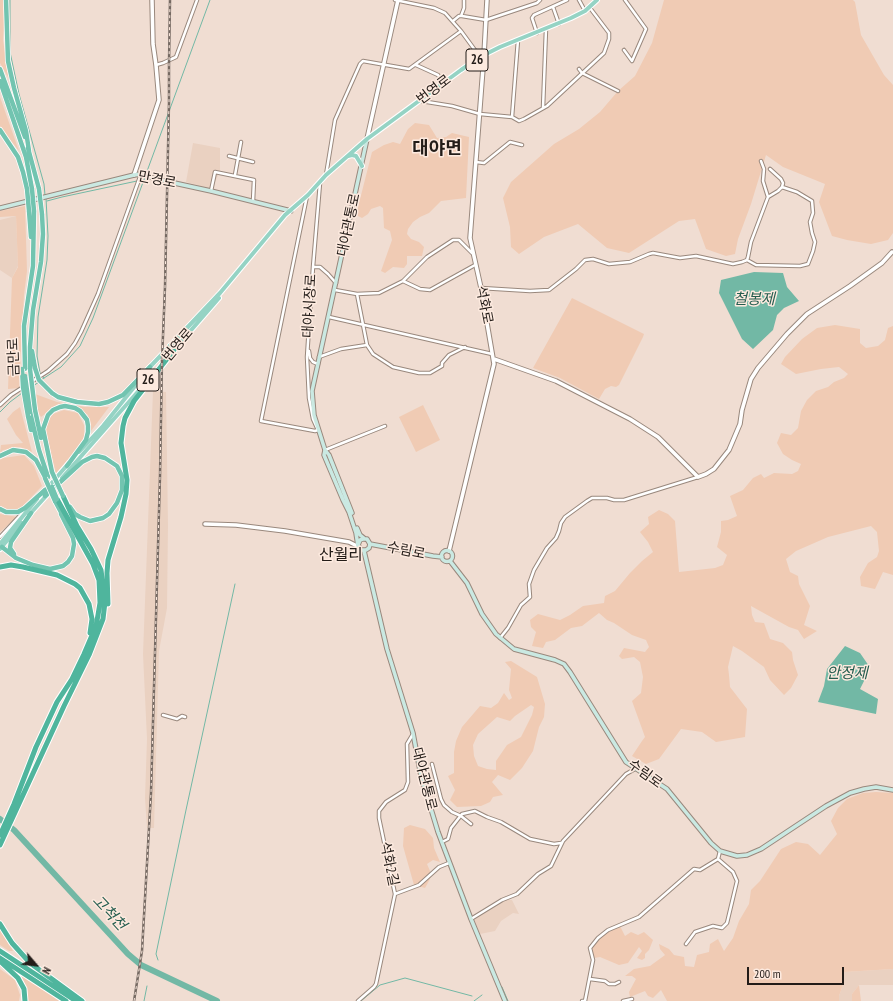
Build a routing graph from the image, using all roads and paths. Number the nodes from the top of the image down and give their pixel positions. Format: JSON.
{"nodes":[{"id":1,"x":6,"y":0,"type":"edge"},
{"id":2,"x":152,"y":0,"type":"edge"},
{"id":3,"x":197,"y":0,"type":"edge"},
{"id":4,"x":397,"y":0,"type":"edge"},
{"id":5,"x":464,"y":0,"type":"edge"},
{"id":6,"x":487,"y":0,"type":"edge"},
{"id":7,"x":540,"y":0,"type":"edge"},
{"id":8,"x":567,"y":0,"type":"edge"},
{"id":9,"x":579,"y":0,"type":"edge"},
{"id":10,"x":598,"y":0,"type":"edge"},
{"id":11,"x":624,"y":0,"type":"edge"},
{"id":12,"x":553,"y":7,"type":"junction"},
{"id":13,"x":590,"y":8,"type":"junction"},
{"id":14,"x":585,"y":11,"type":"junction"},
{"id":15,"x":460,"y":16,"type":"junction"},
{"id":16,"x":486,"y":20,"type":"junction"},
{"id":17,"x":453,"y":21,"type":"junction"},
{"id":18,"x":559,"y":24,"type":"junction"},
{"id":19,"x":546,"y":29,"type":"junction"},
{"id":20,"x":461,"y":30,"type":"junction"},
{"id":21,"x":537,"y":33,"type":"junction"},
{"id":22,"x":518,"y":40,"type":"junction"},
{"id":23,"x":624,"y":50,"type":"dead end"},
{"id":24,"x":482,"y":56,"type":"junction"},
{"id":25,"x":383,"y":64,"type":"junction"},
{"id":26,"x":156,"y":65,"type":"junction"},
{"id":27,"x":416,"y":65,"type":"junction"},
{"id":28,"x":0,"y":69,"type":"edge"},
{"id":29,"x":579,"y":69,"type":"dead end"},
{"id":30,"x":582,"y":73,"type":"junction"},
{"id":31,"x":0,"y":81,"type":"edge"},
{"id":32,"x":444,"y":83,"type":"junction"},
{"id":33,"x":618,"y":91,"type":"dead end"},
{"id":34,"x":421,"y":101,"type":"junction"},
{"id":35,"x":543,"y":109,"type":"junction"},
{"id":36,"x":480,"y":114,"type":"junction"},
{"id":37,"x":512,"y":118,"type":"junction"},
{"id":38,"x":0,"y":130,"type":"edge"},
{"id":39,"x":0,"y":134,"type":"edge"},
{"id":40,"x":367,"y":139,"type":"junction"},
{"id":41,"x":241,"y":142,"type":"dead end"},
{"id":42,"x":522,"y":145,"type":"dead end"},
{"id":43,"x":29,"y":151,"type":"junction"},
{"id":44,"x":229,"y":156,"type":"dead end"},
{"id":45,"x":348,"y":156,"type":"junction"},
{"id":46,"x":238,"y":158,"type":"junction"},
{"id":47,"x":761,"y":160,"type":"dead end"},
{"id":48,"x":253,"y":162,"type":"dead end"},
{"id":49,"x":476,"y":162,"type":"junction"},
{"id":50,"x":362,"y":166,"type":"junction"},
{"id":51,"x":770,"y":169,"type":"dead end"},
{"id":52,"x":142,"y":174,"type":"junction"},
{"id":53,"x":24,"y":175,"type":"junction"},
{"id":54,"x":134,"y":175,"type":"junction"},
{"id":55,"x":234,"y":175,"type":"junction"},
{"id":56,"x":326,"y":175,"type":"junction"},
{"id":57,"x":320,"y":181,"type":"junction"},
{"id":58,"x":782,"y":187,"type":"junction"},
{"id":59,"x":30,"y":189,"type":"junction"},
{"id":60,"x":211,"y":191,"type":"junction"},
{"id":61,"x":308,"y":195,"type":"junction"},
{"id":62,"x":768,"y":197,"type":"junction"},
{"id":63,"x":253,"y":202,"type":"junction"},
{"id":64,"x":0,"y":208,"type":"edge"},
{"id":65,"x":291,"y":211,"type":"junction"},
{"id":66,"x":892,"y":252,"type":"dead end"},
{"id":67,"x":473,"y":254,"type":"junction"},
{"id":68,"x":747,"y":260,"type":"junction"},
{"id":69,"x":475,"y":265,"type":"junction"},
{"id":70,"x":313,"y":267,"type":"junction"},
{"id":71,"x":403,"y":281,"type":"junction"},
{"id":72,"x":336,"y":283,"type":"junction"},
{"id":73,"x":481,"y":288,"type":"junction"},
{"id":74,"x":335,"y":290,"type":"junction"},
{"id":75,"x":358,"y":294,"type":"junction"},
{"id":76,"x":329,"y":318,"type":"junction"},
{"id":77,"x":363,"y":325,"type":"junction"},
{"id":78,"x":308,"y":339,"type":"junction"},
{"id":79,"x":367,"y":346,"type":"junction"},
{"id":80,"x":465,"y":347,"type":"junction"},
{"id":81,"x":174,"y":350,"type":"junction"},
{"id":82,"x":492,"y":354,"type":"junction"},
{"id":83,"x":320,"y":357,"type":"junction"},
{"id":84,"x":494,"y":359,"type":"junction"},
{"id":85,"x":318,"y":364,"type":"junction"},
{"id":86,"x":150,"y":367,"type":"junction"},
{"id":87,"x":28,"y":369,"type":"junction"},
{"id":88,"x":0,"y":405,"type":"edge"},
{"id":89,"x":31,"y":413,"type":"junction"},
{"id":90,"x":385,"y":426,"type":"dead end"},
{"id":91,"x":318,"y":430,"type":"junction"},
{"id":92,"x":324,"y":450,"type":"junction"},
{"id":93,"x":0,"y":456,"type":"edge"},
{"id":94,"x":67,"y":466,"type":"junction"},
{"id":95,"x":52,"y":472,"type":"junction"},
{"id":96,"x":47,"y":477,"type":"junction"},
{"id":97,"x":698,"y":477,"type":"junction"},
{"id":98,"x":45,"y":490,"type":"junction"},
{"id":99,"x":45,"y":496,"type":"junction"},
{"id":100,"x":37,"y":497,"type":"junction"},
{"id":101,"x":58,"y":499,"type":"junction"},
{"id":102,"x":0,"y":509,"type":"edge"},
{"id":103,"x":31,"y":512,"type":"junction"},
{"id":104,"x":61,"y":514,"type":"junction"},
{"id":105,"x":205,"y":523,"type":"dead end"},
{"id":106,"x":0,"y":537,"type":"edge"},
{"id":107,"x":365,"y":539,"type":"junction"},
{"id":108,"x":358,"y":544,"type":"junction"},
{"id":109,"x":370,"y":544,"type":"junction"},
{"id":110,"x":0,"y":546,"type":"edge"},
{"id":111,"x":85,"y":548,"type":"junction"},
{"id":112,"x":364,"y":551,"type":"junction"},
{"id":113,"x":449,"y":551,"type":"junction"},
{"id":114,"x":442,"y":557,"type":"junction"},
{"id":115,"x":450,"y":561,"type":"junction"},
{"id":116,"x":0,"y":567,"type":"edge"},
{"id":117,"x":43,"y":568,"type":"junction"},
{"id":118,"x":500,"y":638,"type":"junction"},
{"id":119,"x":87,"y":654,"type":"junction"},
{"id":120,"x":164,"y":715,"type":"dead end"},
{"id":121,"x":185,"y":717,"type":"dead end"},
{"id":122,"x":413,"y":733,"type":"junction"},
{"id":123,"x":432,"y":764,"type":"dead end"},
{"id":124,"x":635,"y":768,"type":"junction"},
{"id":125,"x":893,"y":790,"type":"edge"},
{"id":126,"x":12,"y":815,"type":"junction"},
{"id":127,"x":461,"y":816,"type":"junction"},
{"id":128,"x":471,"y":824,"type":"dead end"},
{"id":129,"x":2,"y":833,"type":"edge"},
{"id":130,"x":442,"y":842,"type":"junction"},
{"id":131,"x":562,"y":844,"type":"junction"},
{"id":132,"x":0,"y":845,"type":"edge"},
{"id":133,"x":720,"y":851,"type":"junction"},
{"id":134,"x":718,"y":859,"type":"junction"},
{"id":135,"x":449,"y":863,"type":"junction"},
{"id":136,"x":395,"y":894,"type":"junction"},
{"id":137,"x":471,"y":919,"type":"junction"},
{"id":138,"x":0,"y":924,"type":"edge"},
{"id":139,"x":686,"y":944,"type":"dead end"},
{"id":140,"x":0,"y":951,"type":"edge"},
{"id":141,"x":0,"y":958,"type":"edge"},
{"id":142,"x":0,"y":962,"type":"edge"},
{"id":143,"x":590,"y":979,"type":"junction"},
{"id":144,"x":619,"y":982,"type":"dead end"},
{"id":145,"x":632,"y":999,"type":"dead end"},
{"id":146,"x":25,"y":1001,"type":"edge"},
{"id":147,"x":66,"y":1001,"type":"edge"},
{"id":148,"x":76,"y":1001,"type":"edge"},
{"id":149,"x":82,"y":1001,"type":"edge"},
{"id":150,"x":358,"y":1001,"type":"edge"},
{"id":151,"x":505,"y":1001,"type":"edge"},
{"id":152,"x":582,"y":1001,"type":"edge"},
{"id":153,"x":586,"y":1001,"type":"edge"},
{"id":154,"x":624,"y":1001,"type":"edge"}],
"edges":[{"from":1,"to":43,"type":"highway"},
{"from":2,"to":26,"type":"street"},
{"from":3,"to":26,"type":"street"},
{"from":4,"to":17,"type":"street"},
{"from":4,"to":25,"type":"street","name":"대야관통로"},
{"from":5,"to":15,"type":"street"},
{"from":6,"to":16,"type":"street","name":"석화로"},
{"from":7,"to":16,"type":"street"},
{"from":8,"to":12,"type":"street"},
{"from":9,"to":14,"type":"street"},
{"from":10,"to":13,"type":"main road","name":"번영로","number":"26"},
{"from":11,"to":23,"type":"street"},
{"from":12,"to":18,"type":"street"},
{"from":12,"to":21,"type":"street"},
{"from":13,"to":14,"type":"main road","name":"번영로","number":"26"},
{"from":13,"to":30,"type":"street"},
{"from":14,"to":18,"type":"main road","name":"번영로","number":"26"},
{"from":15,"to":16,"type":"street"},
{"from":15,"to":17,"type":"street"},
{"from":16,"to":24,"type":"street","name":"석화로"},
{"from":17,"to":20,"type":"street"},
{"from":18,"to":19,"type":"main road","name":"번영로","number":"26"},
{"from":19,"to":21,"type":"main road","name":"번영로","number":"26"},
{"from":19,"to":35,"type":"street"},
{"from":20,"to":24,"type":"street"},
{"from":20,"to":27,"type":"street"},
{"from":21,"to":22,"type":"main road","name":"번영로","number":"26"},
{"from":22,"to":24,"type":"main road","name":"번영로","number":"26"},
{"from":22,"to":37,"type":"street"},
{"from":24,"to":32,"type":"main road","name":"번영로","number":"26"},
{"from":24,"to":36,"type":"street","name":"석화로"},
{"from":25,"to":27,"type":"street"},
{"from":25,"to":40,"type":"street","name":"대야관통로"},
{"from":25,"to":56,"type":"street"},
{"from":26,"to":54,"type":"street"},
{"from":27,"to":32,"type":"street"},
{"from":28,"to":43,"type":"highway"},
{"from":29,"to":30,"type":"street"},
{"from":30,"to":33,"type":"street"},
{"from":30,"to":35,"type":"street"},
{"from":31,"to":59,"type":"highway"},
{"from":32,"to":34,"type":"main road","name":"번영로","number":"26"},
{"from":34,"to":36,"type":"street"},
{"from":34,"to":40,"type":"main road","name":"번영로","number":"26"},
{"from":35,"to":37,"type":"street"},
{"from":36,"to":37,"type":"street"},
{"from":36,"to":49,"type":"street","name":"석화로"},
{"from":38,"to":53,"type":"highway"},
{"from":39,"to":53,"type":"highway"},
{"from":40,"to":45,"type":"main road","name":"번영로","number":"26"},
{"from":40,"to":50,"type":"main road","name":"대야관통로"},
{"from":41,"to":46,"type":"street"},
{"from":42,"to":49,"type":"street"},
{"from":43,"to":87,"type":"highway","name":"금만로","bridge":true},
{"from":44,"to":46,"type":"street"},
{"from":45,"to":50,"type":"main road"},
{"from":45,"to":56,"type":"main road","name":"번영로","number":"26"},
{"from":46,"to":48,"type":"street"},
{"from":46,"to":55,"type":"street"},
{"from":47,"to":62,"type":"street"},
{"from":49,"to":67,"type":"street","name":"석화로"},
{"from":50,"to":72,"type":"main road","name":"대야관통로"},
{"from":51,"to":58,"type":"street"},
{"from":52,"to":54,"type":"main road","name":"만경로"},
{"from":52,"to":60,"type":"main road","name":"만경로"},
{"from":52,"to":88,"type":"street"},
{"from":53,"to":59,"type":"highway"},
{"from":54,"to":64,"type":"main road","name":"만경로"},
{"from":55,"to":60,"type":"street"},
{"from":55,"to":63,"type":"street"},
{"from":56,"to":57,"type":"main road","name":"번영로","number":"26"},
{"from":57,"to":61,"type":"main road","name":"번영로","number":"26"},
{"from":57,"to":70,"type":"street","name":"대야시장로"},
{"from":58,"to":62,"type":"street"},
{"from":58,"to":68,"type":"street"},
{"from":59,"to":87,"type":"highway","name":"금만로","bridge":true},
{"from":60,"to":63,"type":"main road","name":"만경로"},
{"from":61,"to":65,"type":"main road","name":"번영로","number":"26"},
{"from":61,"to":91,"type":"street"},
{"from":62,"to":68,"type":"street"},
{"from":63,"to":65,"type":"main road","name":"만경로"},
{"from":65,"to":81,"type":"main road","name":"번영로","number":"26"},
{"from":65,"to":86,"type":"main road","name":"번영로","number":"26"},
{"from":66,"to":97,"type":"street"},
{"from":67,"to":69,"type":"street","name":"석화로"},
{"from":67,"to":71,"type":"street"},
{"from":68,"to":73,"type":"street"},
{"from":69,"to":71,"type":"street"},
{"from":69,"to":73,"type":"street","name":"석화로"},
{"from":70,"to":72,"type":"street"},
{"from":70,"to":78,"type":"street","name":"대야시장로"},
{"from":71,"to":75,"type":"street"},
{"from":72,"to":74,"type":"main road","name":"대야관통로"},
{"from":73,"to":82,"type":"street","name":"석화로"},
{"from":74,"to":75,"type":"street"},
{"from":74,"to":76,"type":"main road","name":"대야관통로"},
{"from":75,"to":77,"type":"street"},
{"from":76,"to":77,"type":"street"},
{"from":76,"to":83,"type":"main road","name":"대야관통로"},
{"from":77,"to":79,"type":"street"},
{"from":77,"to":80,"type":"street"},
{"from":78,"to":85,"type":"street"},
{"from":78,"to":91,"type":"street","name":"대야시장로"},
{"from":79,"to":80,"type":"street"},
{"from":79,"to":83,"type":"street"},
{"from":80,"to":82,"type":"street"},
{"from":81,"to":99,"type":"main road","name":"번영로","number":"26"},
{"from":81,"to":119,"type":"highway"},
{"from":82,"to":84,"type":"street","name":"석화로"},
{"from":83,"to":85,"type":"main road","name":"대야관통로"},
{"from":84,"to":97,"type":"street"},
{"from":84,"to":113,"type":"street"},
{"from":85,"to":91,"type":"main road","name":"대야관통로"},
{"from":86,"to":87,"type":"highway","bridge":true},
{"from":86,"to":94,"type":"main road","name":"번영로","number":"26"},
{"from":87,"to":89,"type":"highway","name":"금만로","bridge":true},
{"from":89,"to":95,"type":"highway","name":"금만로"},
{"from":89,"to":96,"type":"highway","name":"금만로"},
{"from":90,"to":92,"type":"street"},
{"from":91,"to":92,"type":"main road","name":"대야관통로"},
{"from":92,"to":107,"type":"main road","name":"대야관통로"},
{"from":92,"to":108,"type":"main road","name":"대야관통로"},
{"from":93,"to":96,"type":"highway"},
{"from":94,"to":95,"type":"highway"},
{"from":94,"to":98,"type":"main road","name":"번영로","number":"26"},
{"from":95,"to":101,"type":"highway","name":"금만로","bridge":true},
{"from":96,"to":101,"type":"highway","name":"금만로","bridge":true},
{"from":97,"to":118,"type":"street"},
{"from":98,"to":100,"type":"highway"},
{"from":98,"to":110,"type":"main road","name":"번영로","number":"26"},
{"from":99,"to":101,"type":"highway"},
{"from":99,"to":103,"type":"main road","name":"번영로","number":"26"},
{"from":100,"to":102,"type":"highway"},
{"from":100,"to":106,"type":"street"},
{"from":101,"to":104,"type":"highway"},
{"from":101,"to":111,"type":"highway"},
{"from":101,"to":119,"type":"highway"},
{"from":103,"to":110,"type":"main road","name":"번영로","number":"26"},
{"from":103,"to":117,"type":"highway"},
{"from":104,"to":111,"type":"highway"},
{"from":104,"to":117,"type":"highway"},
{"from":105,"to":108,"type":"street"},
{"from":107,"to":108,"type":"main road"},
{"from":107,"to":109,"type":"main road"},
{"from":108,"to":112,"type":"main road"},
{"from":109,"to":112,"type":"main road"},
{"from":109,"to":114,"type":"main road","name":"수림로"},
{"from":110,"to":117,"type":"highway"},
{"from":111,"to":119,"type":"highway"},
{"from":112,"to":122,"type":"main road","name":"대야관통로"},
{"from":113,"to":114,"type":"main road","name":"수림로"},
{"from":113,"to":115,"type":"main road"},
{"from":114,"to":115,"type":"main road","name":"수림로"},
{"from":115,"to":118,"type":"main road","name":"수림로"},
{"from":116,"to":119,"type":"highway"},
{"from":118,"to":124,"type":"main road","name":"수림로"},
{"from":119,"to":126,"type":"highway"},
{"from":119,"to":126,"type":"highway"},
{"from":120,"to":121,"type":"street"},
{"from":122,"to":130,"type":"main road","name":"대야관통로"},
{"from":122,"to":136,"type":"street","name":"석화2길"},
{"from":123,"to":127,"type":"street"},
{"from":124,"to":131,"type":"street"},
{"from":124,"to":133,"type":"main road","name":"수림로"},
{"from":125,"to":133,"type":"main road"},
{"from":126,"to":129,"type":"highway"},
{"from":127,"to":128,"type":"street"},
{"from":127,"to":130,"type":"street"},
{"from":127,"to":131,"type":"street"},
{"from":129,"to":132,"type":"highway"},
{"from":130,"to":135,"type":"main road","name":"대야관통로"},
{"from":131,"to":137,"type":"street"},
{"from":133,"to":134,"type":"street"},
{"from":134,"to":139,"type":"street"},
{"from":134,"to":143,"type":"street"},
{"from":135,"to":136,"type":"street"},
{"from":135,"to":137,"type":"main road","name":"대야관통로"},
{"from":136,"to":150,"type":"street","name":"석화2길"},
{"from":137,"to":151,"type":"main road","name":"대야관통로"},
{"from":138,"to":149,"type":"highway"},
{"from":140,"to":148,"type":"highway"},
{"from":141,"to":147,"type":"highway"},
{"from":142,"to":146,"type":"highway"},
{"from":143,"to":144,"type":"street"},
{"from":143,"to":153,"type":"street"},
{"from":145,"to":154,"type":"street"},
{"from":152,"to":153,"type":"street"}]}
